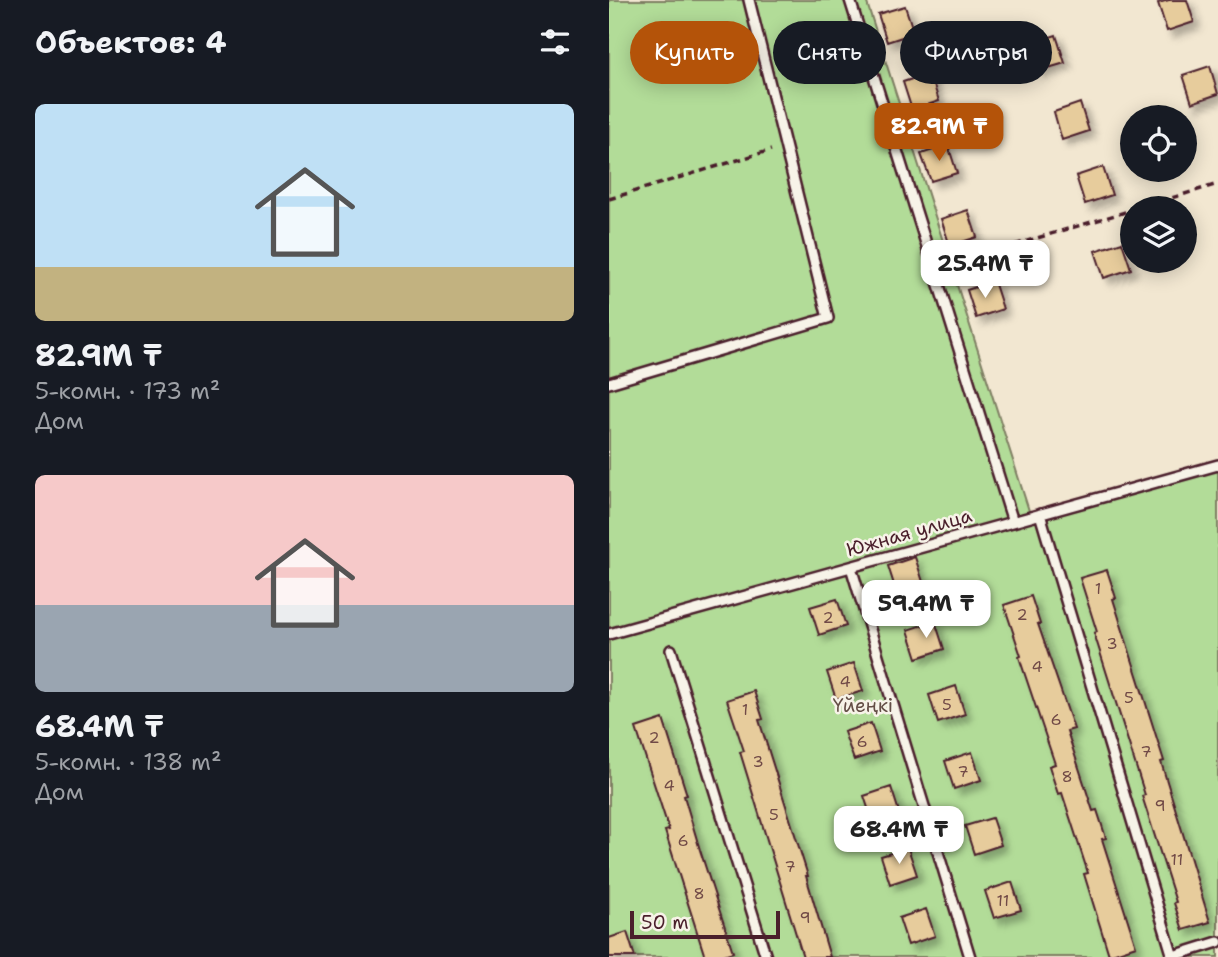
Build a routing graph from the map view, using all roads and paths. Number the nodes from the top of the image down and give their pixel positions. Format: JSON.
{"nodes":[{"id":1,"x":749,"y":0,"type":"edge"},
{"id":2,"x":850,"y":0,"type":"edge"},
{"id":3,"x":787,"y":145,"type":"junction"},
{"id":4,"x":1218,"y":184,"type":"edge"},
{"id":5,"x":1178,"y":196,"type":"edge"},
{"id":6,"x":609,"y":199,"type":"edge"},
{"id":7,"x":1120,"y":214,"type":"edge"},
{"id":8,"x":934,"y":269,"type":"junction"},
{"id":9,"x":609,"y":383,"type":"edge"},
{"id":10,"x":1218,"y":465,"type":"edge"},
{"id":11,"x":1040,"y":514,"type":"junction"},
{"id":12,"x":1013,"y":522,"type":"junction"},
{"id":13,"x":851,"y":567,"type":"junction"},
{"id":14,"x":609,"y":634,"type":"edge"},
{"id":15,"x":671,"y":650,"type":"dead end"},
{"id":16,"x":1218,"y":942,"type":"edge"},
{"id":17,"x":766,"y":957,"type":"edge"},
{"id":18,"x":971,"y":957,"type":"edge"},
{"id":19,"x":1172,"y":957,"type":"edge"}],
"edges":[{"from":1,"to":3,"type":"lane"},
{"from":2,"to":8,"type":"lane"},
{"from":3,"to":6,"type":"path"},
{"from":3,"to":9,"type":"lane"},
{"from":4,"to":5,"type":"path"},
{"from":7,"to":8,"type":"path"},
{"from":8,"to":12,"type":"lane"},
{"from":10,"to":11,"type":"lane","name":"Южная улица"},
{"from":11,"to":12,"type":"lane","name":"Южная улица"},
{"from":11,"to":19,"type":"lane"},
{"from":12,"to":13,"type":"lane","name":"Южная улица"},
{"from":13,"to":14,"type":"lane","name":"Южная улица"},
{"from":13,"to":18,"type":"lane"},
{"from":15,"to":17,"type":"lane"},
{"from":16,"to":19,"type":"lane"}]}
